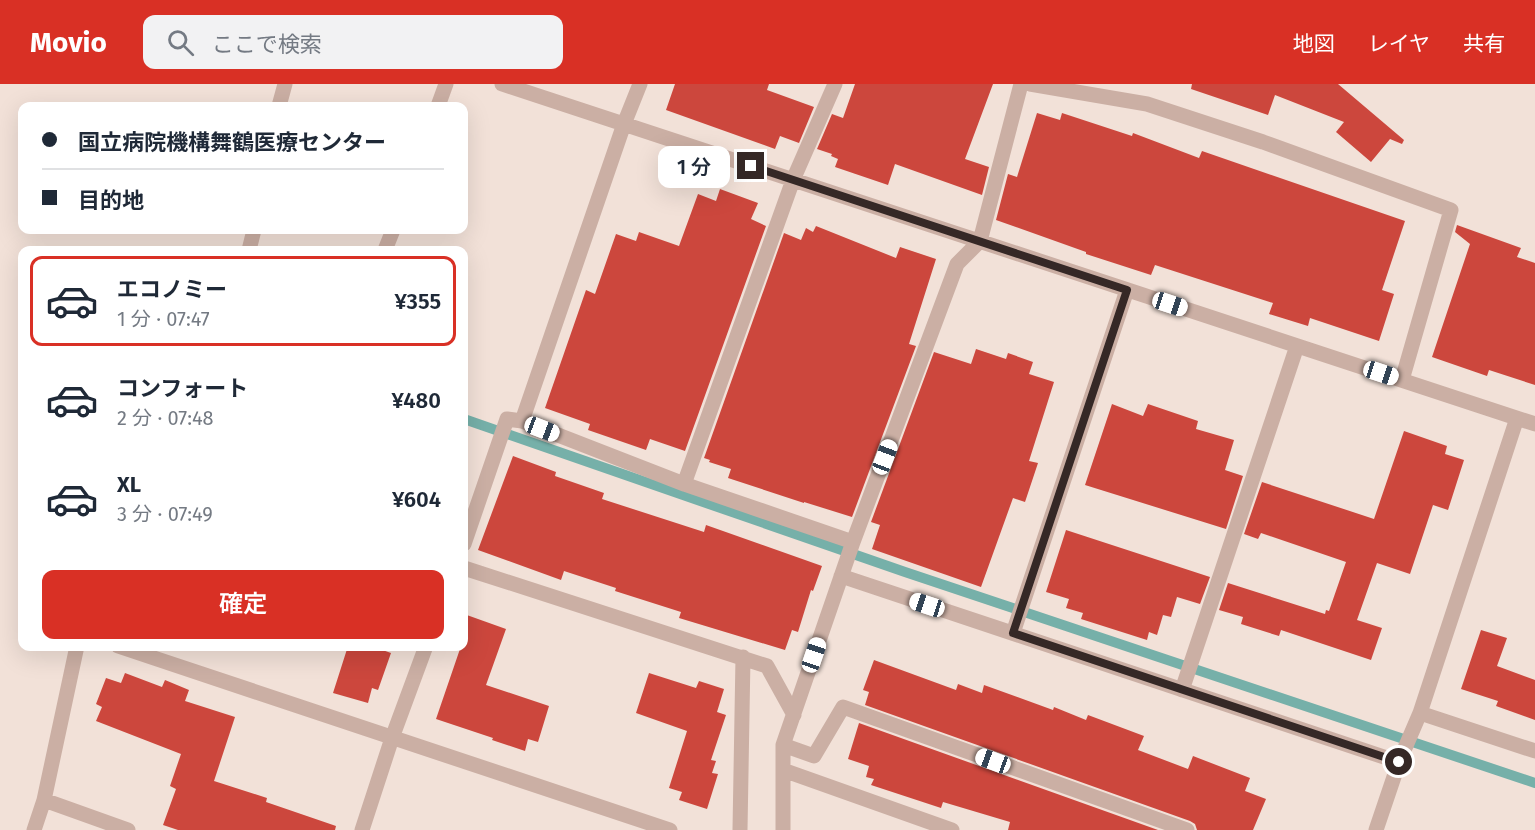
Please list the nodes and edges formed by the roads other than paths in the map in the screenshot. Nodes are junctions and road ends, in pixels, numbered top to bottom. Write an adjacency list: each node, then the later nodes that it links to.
1 (285, 84): 8 (street)
2 (446, 84): 9 (street)
3 (502, 84): 10 (street)
4 (640, 84): 10 (street)
5 (835, 84): 11 (street)
6 (1021, 84): 12 (street)
7 (1030, 84): 15 (street)
8 (280, 102)
9 (439, 102)
10 (624, 124): 11 (street); 17 (street)
11 (793, 180): 12 (street); 19 (street)
12 (980, 241): 13 (street); 21 (street)
13 (1127, 290): 14 (street); 24 (street)
14 (1297, 346): 15 (street); 29 (street)
15 (1402, 380): 16 (street)
16 (1517, 418): 18 (street); 30 (street)
17 (522, 421): 19 (street); 20 (street)
18 (1535, 424)
19 (684, 484): 21 (street)
20 (468, 532)
21 (854, 542): 23 (street)
22 (468, 569): 28 (street)
23 (841, 576): 24 (street); 31 (street)
24 (1013, 633): 29 (street)
25 (76, 651): 37 (street)
26 (133, 651): 32 (street)
27 (424, 651): 32 (street)
28 (743, 657): 31 (street); 42 (street)
29 (1182, 690): 35 (street)
30 (1420, 712): 34 (street); 35 (street)
31 (794, 715): 33 (street)
32 (392, 738): 40 (street); 41 (street)
33 (783, 745): 36 (street); 45 (street)
34 (1535, 751)
35 (1399, 762): 46 (street)
36 (783, 770): 43 (street); 44 (street)
37 (44, 800): 38 (street); 39 (street)
38 (34, 830)
39 (128, 830)
40 (362, 830)
41 (670, 830)
42 (740, 830)
43 (783, 830)
44 (952, 830)
45 (1187, 830)
46 (1376, 830)

